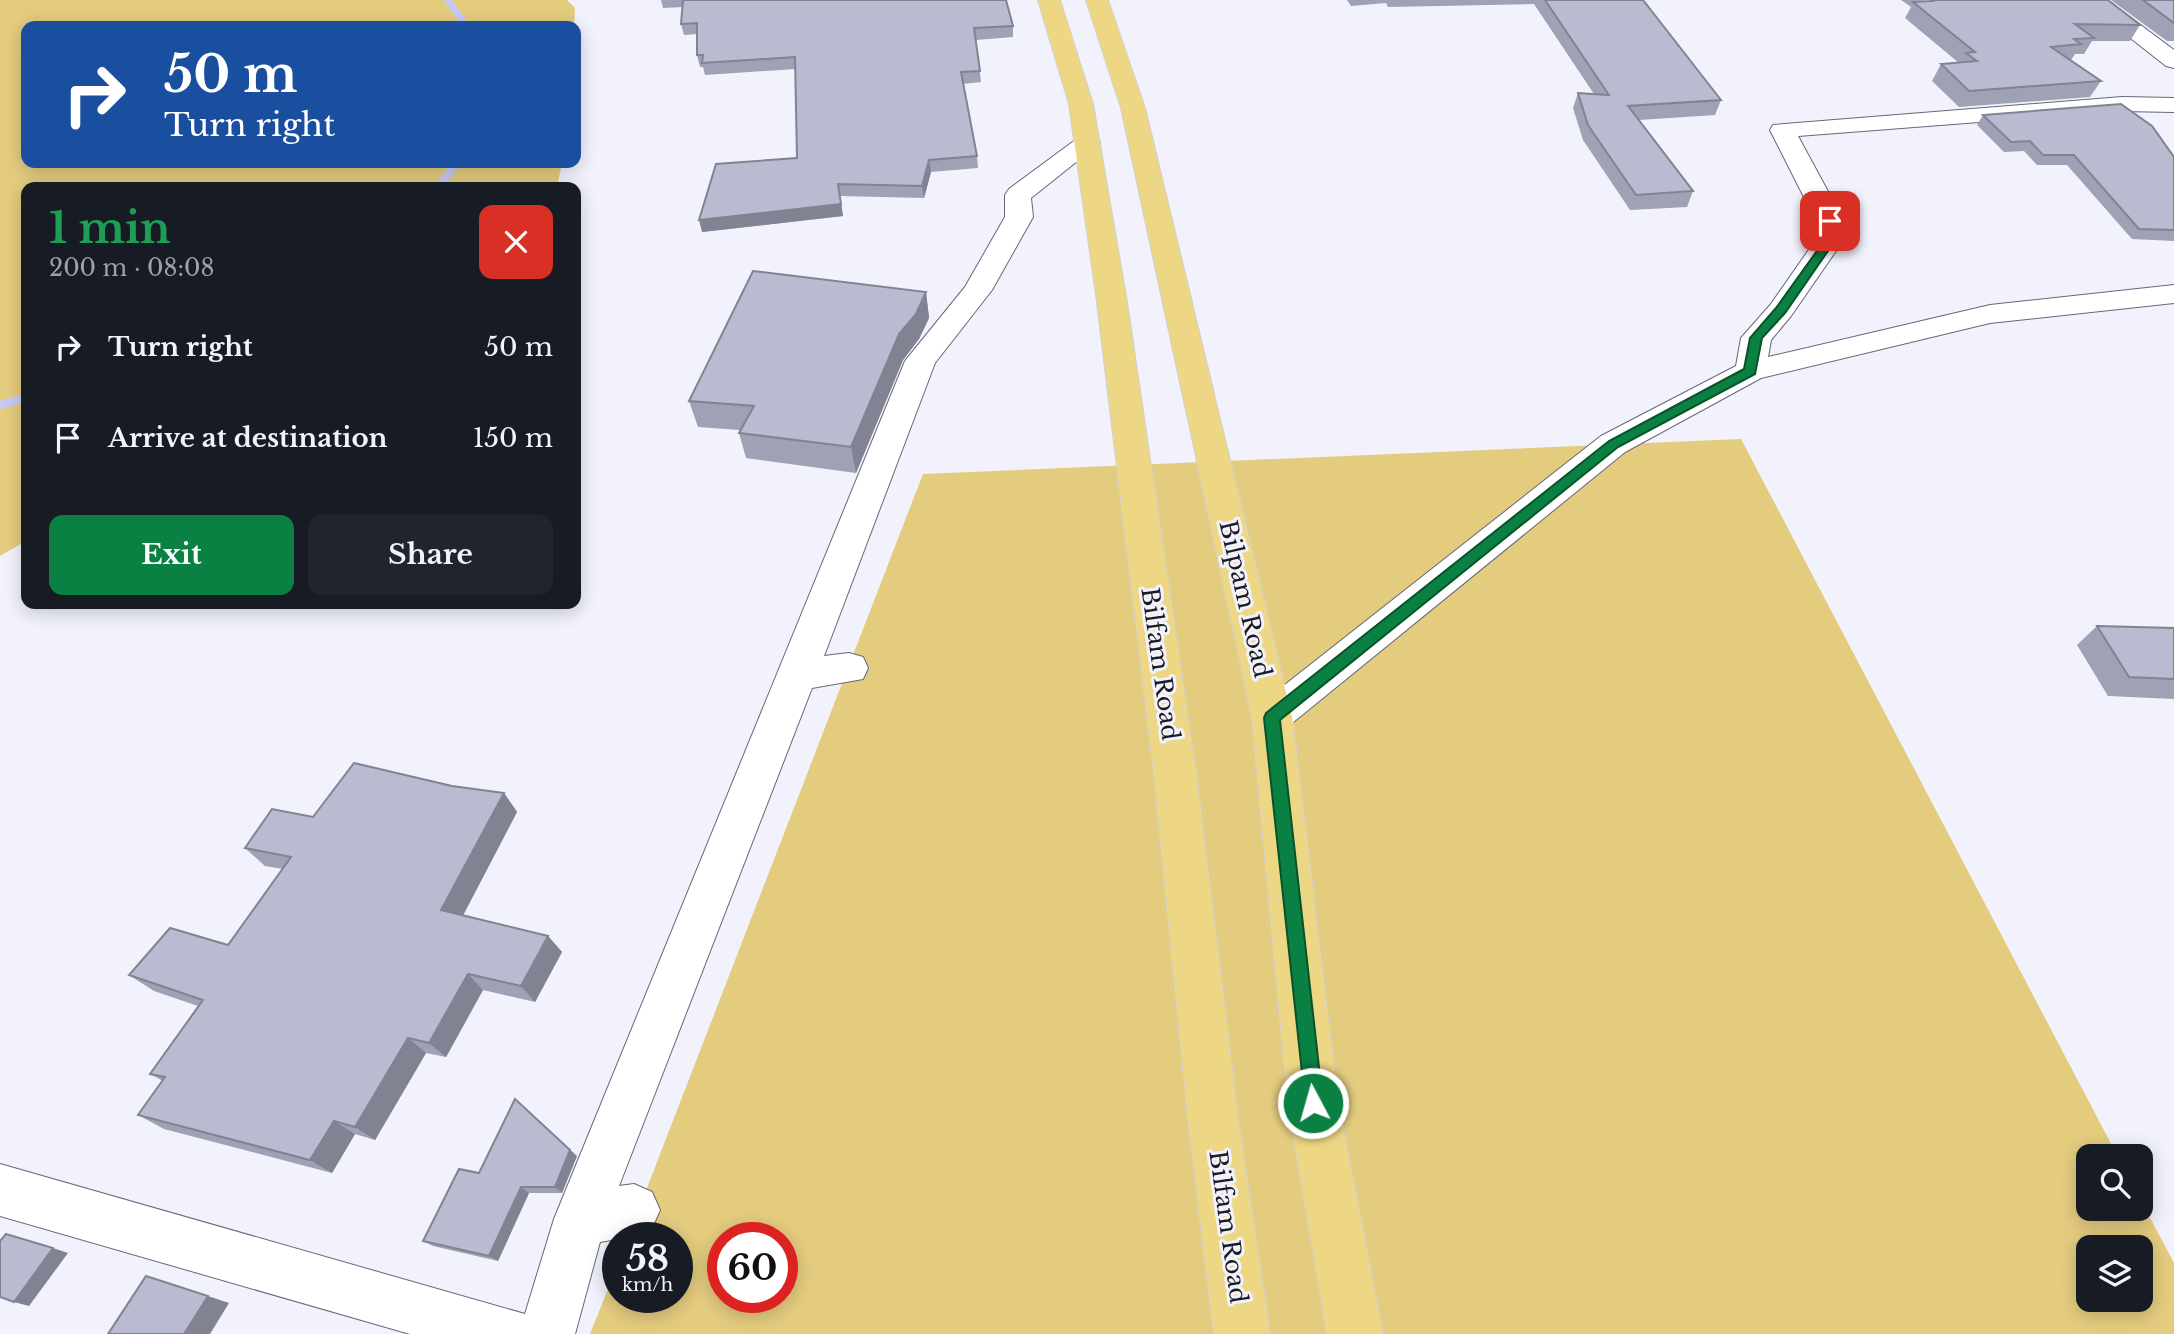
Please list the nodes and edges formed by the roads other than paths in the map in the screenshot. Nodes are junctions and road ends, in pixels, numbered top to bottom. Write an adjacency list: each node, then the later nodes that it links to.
1 (1049, 0): 6 (main road, Bilfam Road)
2 (1097, 0): 11 (main road, Bilpam Road)
3 (2093, 0): 4 (street)
4 (2174, 61)
5 (2174, 105): 8 (street)
6 (1087, 143): 10 (street); 17 (main road, Bilfam Road)
7 (2174, 294): 8 (street)
8 (1751, 371): 11 (street)
9 (849, 668): 10 (street)
10 (798, 675): 14 (street)
11 (1272, 718): 18 (main road, Bilpam Road)
12 (0, 1190): 15 (street)
13 (634, 1210): 14 (street)
14 (579, 1219): 16 (street)
15 (506, 1334)
16 (547, 1334)
17 (1242, 1334)
18 (1355, 1334)

